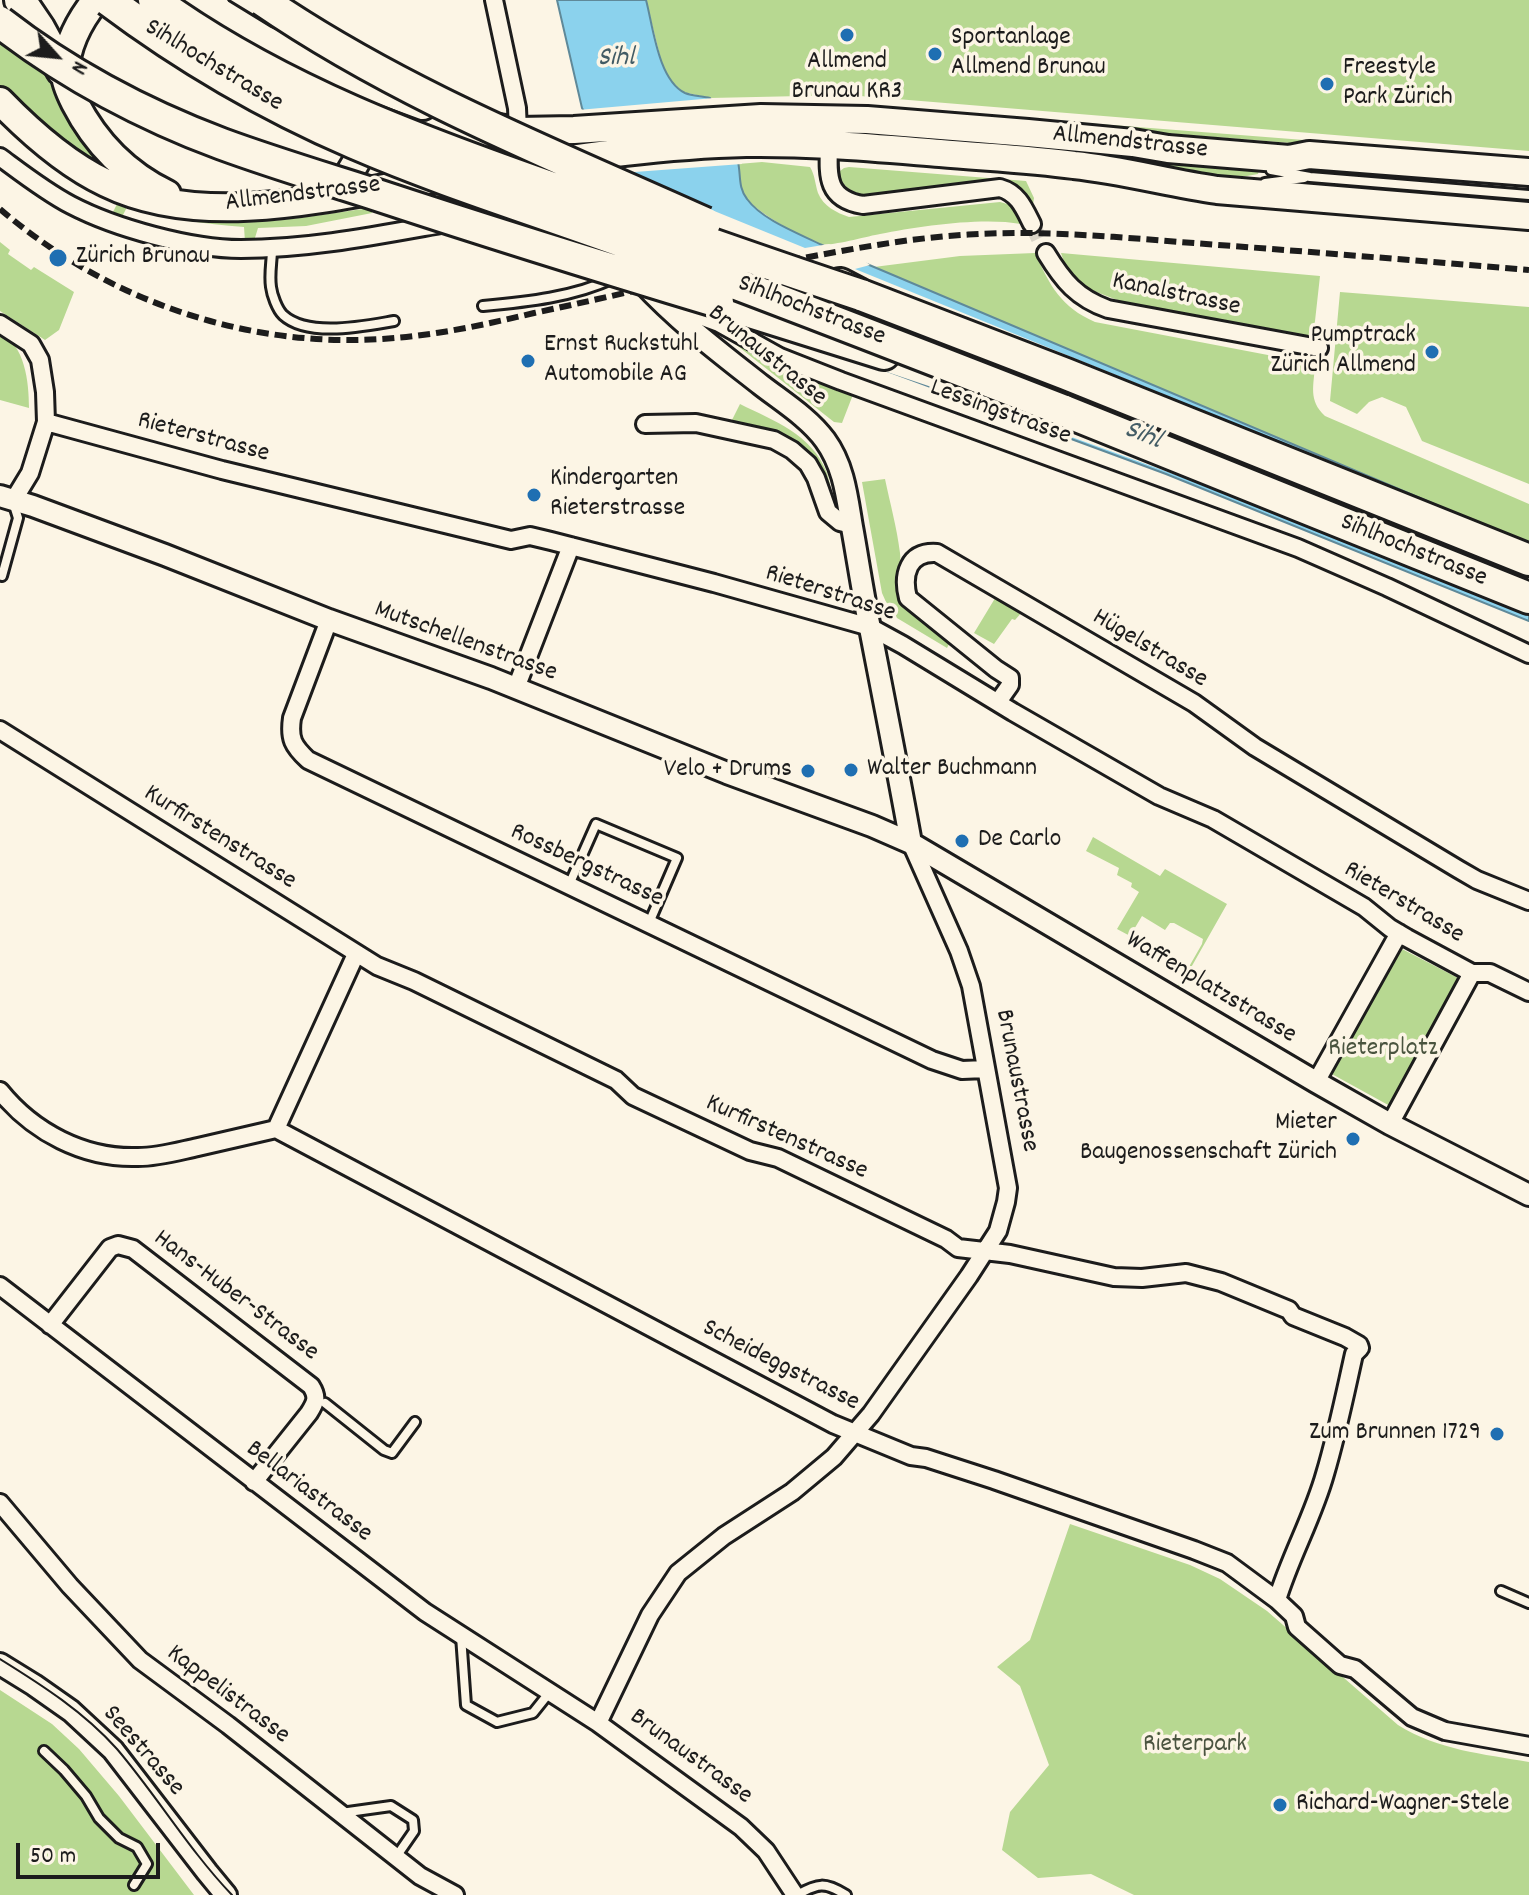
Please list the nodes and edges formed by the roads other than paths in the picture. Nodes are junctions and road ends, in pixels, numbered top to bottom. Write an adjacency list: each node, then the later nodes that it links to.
1 (20, 0): 10 (highway)
2 (96, 0): 10 (main road)
3 (108, 0): 40 (highway, Sihlhochstrasse, bridge)
4 (154, 0): 34 (highway, Sihlhochstrasse, bridge)
5 (262, 0): 34 (highway, bridge)
6 (272, 0): 11 (main road)
7 (494, 0): 13 (street)
8 (205, 3): 11 (main road)
9 (0, 22): 40 (highway, bridge)
10 (65, 76): 26 (main road)
11 (358, 82): 13 (main road); 25 (main road)
12 (0, 101): 26 (main road, Allmendstrasse)
13 (518, 131): 15 (main road, Allmendstrasse)
14 (829, 145): 16 (main road, Allmendstrasse); 23 (main road, Allmendstrasse); 29 (street)
15 (1168, 149): 18 (lane); 20 (main road, Allmendstrasse)
16 (588, 156): 21 (main road, Allmendstrasse); 30 (street, Brunaustrasse)
17 (0, 157): 31 (street, Allmendstrasse)
18 (1254, 166)
19 (1268, 169): 22 (lane)
20 (1529, 172)
21 (454, 175): 25 (main road, Allmendstrasse); 27 (street)
22 (1310, 177): 23 (lane); 24 (lane)
23 (1217, 190): 28 (main road, Allmendstrasse)
24 (1529, 195)
25 (334, 196): 26 (main road, Allmendstrasse)
26 (196, 206)
27 (558, 209): 30 (street); 31 (street, Allmendstrasse)
28 (1529, 216)
29 (1032, 224)
30 (604, 242): 33 (street, Brunaustrasse)
31 (272, 248): 37 (lane)
32 (1046, 253): 39 (street, Kanalstrasse)
33 (633, 272): 35 (lane); 36 (street, Brunaustrasse)
34 (861, 295): 46 (highway, Sihlhochstrasse)
35 (483, 306)
36 (676, 317): 44 (street, Brunaustrasse); 51 (street, Lessingstrasse)
37 (394, 321)
38 (0, 324): 41 (street)
39 (1319, 348)
40 (1062, 410): 48 (highway, Sihlhochstrasse)
41 (46, 422): 43 (street); 45 (street, Rieterstrasse)
42 (645, 424): 44 (street)
43 (6, 499): 47 (lane); 49 (street, Mutschellenstrasse)
44 (852, 525): 50 (street, Brunaustrasse)
45 (571, 546): 50 (street, Rieterstrasse); 52 (street)
46 (1529, 560)
47 (2, 576)
48 (1529, 598)
49 (329, 620): 52 (street, Mutschellenstrasse); 56 (street, Rossbergstrasse)
50 (870, 627): 53 (street, Rieterstrasse); 55 (street, Brunaustrasse)
51 (1529, 654)
52 (516, 688): 55 (street, Mutschellenstrasse)
53 (998, 702): 57 (street, Hügelstrasse); 59 (street, Rieterstrasse)
54 (0, 730): 60 (street, Kurfirstenstrasse)
55 (911, 843): 63 (street, Brunaustrasse); 64 (street, Waffenplatzstrasse)
56 (568, 886): 58 (street, Rossbergstrasse); 58 (lane)
57 (1529, 901)
58 (649, 924): 63 (street, Rossbergstrasse)
59 (1399, 933): 61 (street, Rieterstrasse); 64 (street)
60 (356, 954): 67 (street); 69 (street, Kurfirstenstrasse)
61 (1472, 973): 62 (street, Rieterstrasse); 66 (street)
62 (1529, 992)
63 (986, 1069): 69 (street, Brunaustrasse)
64 (1316, 1082): 66 (street, Waffenplatzstrasse)
65 (0, 1091): 67 (street)
66 (1390, 1124): 68 (street, Waffenplatzstrasse)
67 (276, 1129): 74 (street, Scheideggstrasse)
68 (1529, 1195)
69 (985, 1251): 74 (street, Brunaustrasse); 78 (street, Kurfirstenstrasse)
70 (0, 1286): 71 (street, Bellariastrasse)
71 (50, 1325): 75 (street, Bellariastrasse); 75 (street, Hans-Huber-Strasse)
72 (325, 1403): 73 (lane)
73 (415, 1422)
74 (855, 1433): 78 (street, Scheideggstrasse); 83 (street, Brunaustrasse)
75 (254, 1482): 80 (street, Bellariastrasse)
76 (0, 1503): 86 (street, Kappelistrasse)
77 (1501, 1591): 79 (lane)
78 (1277, 1600): 84 (street, Scheideggstrasse)
79 (1529, 1603)
80 (461, 1636): 82 (street, Bellariastrasse); 82 (lane)
81 (0, 1664): 89 (street, Seestrasse)
82 (549, 1693): 83 (street, Bellariastrasse)
83 (598, 1723): 91 (street, Brunaustrasse)
84 (1529, 1746)
85 (44, 1751): 88 (lane)
86 (341, 1813): 87 (street, Kappelistrasse); 87 (lane)
87 (396, 1858): 90 (street, Kappelistrasse)
88 (134, 1885)
89 (226, 1895)
90 (455, 1895)
91 (796, 1895): 92 (lane)
92 (846, 1895)

